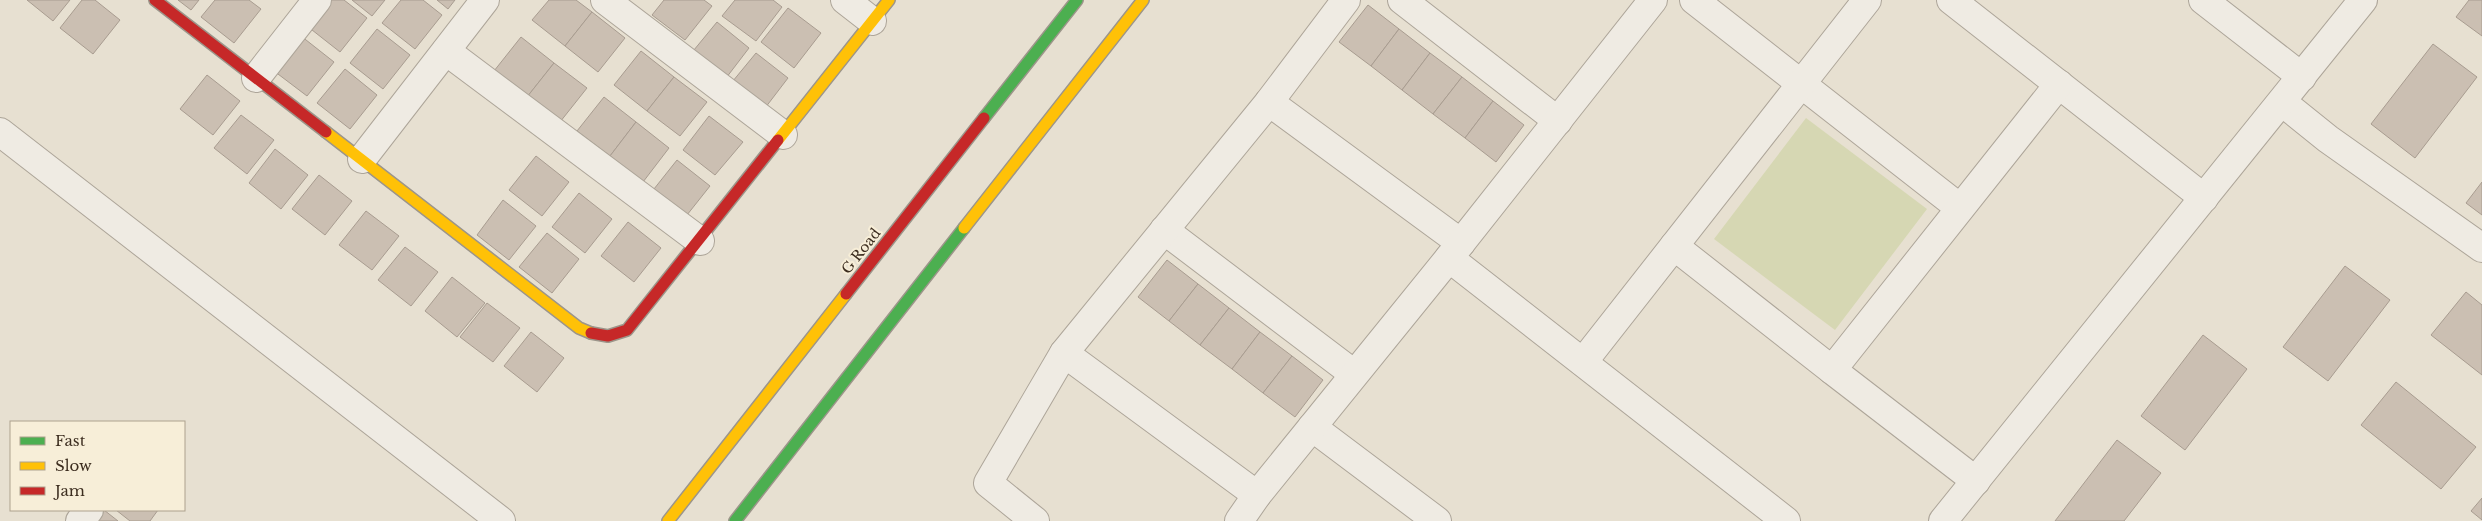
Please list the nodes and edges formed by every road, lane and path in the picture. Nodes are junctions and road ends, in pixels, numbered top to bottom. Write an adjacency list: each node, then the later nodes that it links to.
1 (155, 0): 19 (street)
2 (317, 0): 19 (street)
3 (485, 0): 17 (street)
4 (605, 0): 26 (street)
5 (845, 0): 16 (street)
6 (1077, 0): 46 (street, G Road)
7 (1143, 0): 43 (street)
8 (1346, 0): 22 (street)
9 (1402, 0): 24 (street)
10 (1653, 0): 24 (street)
11 (1694, 0): 21 (street)
12 (1867, 0): 21 (street)
13 (1952, 0): 20 (street)
14 (2203, 0): 18 (street)
15 (2363, 0): 18 (street)
16 (880, 10): 26 (street)
17 (446, 51): 27 (street); 31 (street)
18 (2302, 77): 23 (street)
19 (256, 78): 27 (street)
20 (2059, 84): 28 (street); 29 (street)
21 (1802, 85): 29 (street); 32 (street)
22 (1269, 102): 30 (street); 34 (street)
23 (2282, 102): 28 (street); 33 (street)
24 (1558, 121): 34 (street)
25 (0, 132): 45 (street)
26 (783, 135): 31 (street)
27 (362, 159): 31 (street)
28 (2204, 198): 40 (street)
29 (1960, 208): 37 (street)
30 (1164, 230): 35 (street); 38 (street)
31 (700, 241)
32 (1674, 246): 36 (street); 37 (street)
33 (2482, 248)
34 (1455, 251): 36 (street); 38 (street)
35 (1064, 353): 41 (street); 47 (street)
36 (1583, 362): 50 (street)
37 (1832, 370): 40 (street)
38 (1354, 374): 39 (street)
39 (1312, 427): 41 (street); 49 (street)
40 (1976, 481): 51 (street)
41 (1257, 496): 48 (street)
42 (88, 511): 44 (street)
43 (743, 518)
44 (80, 521)
45 (500, 521)
46 (668, 521)
47 (1035, 521)
48 (1240, 521)
49 (1437, 521)
50 (1786, 521)
51 (1943, 521)

